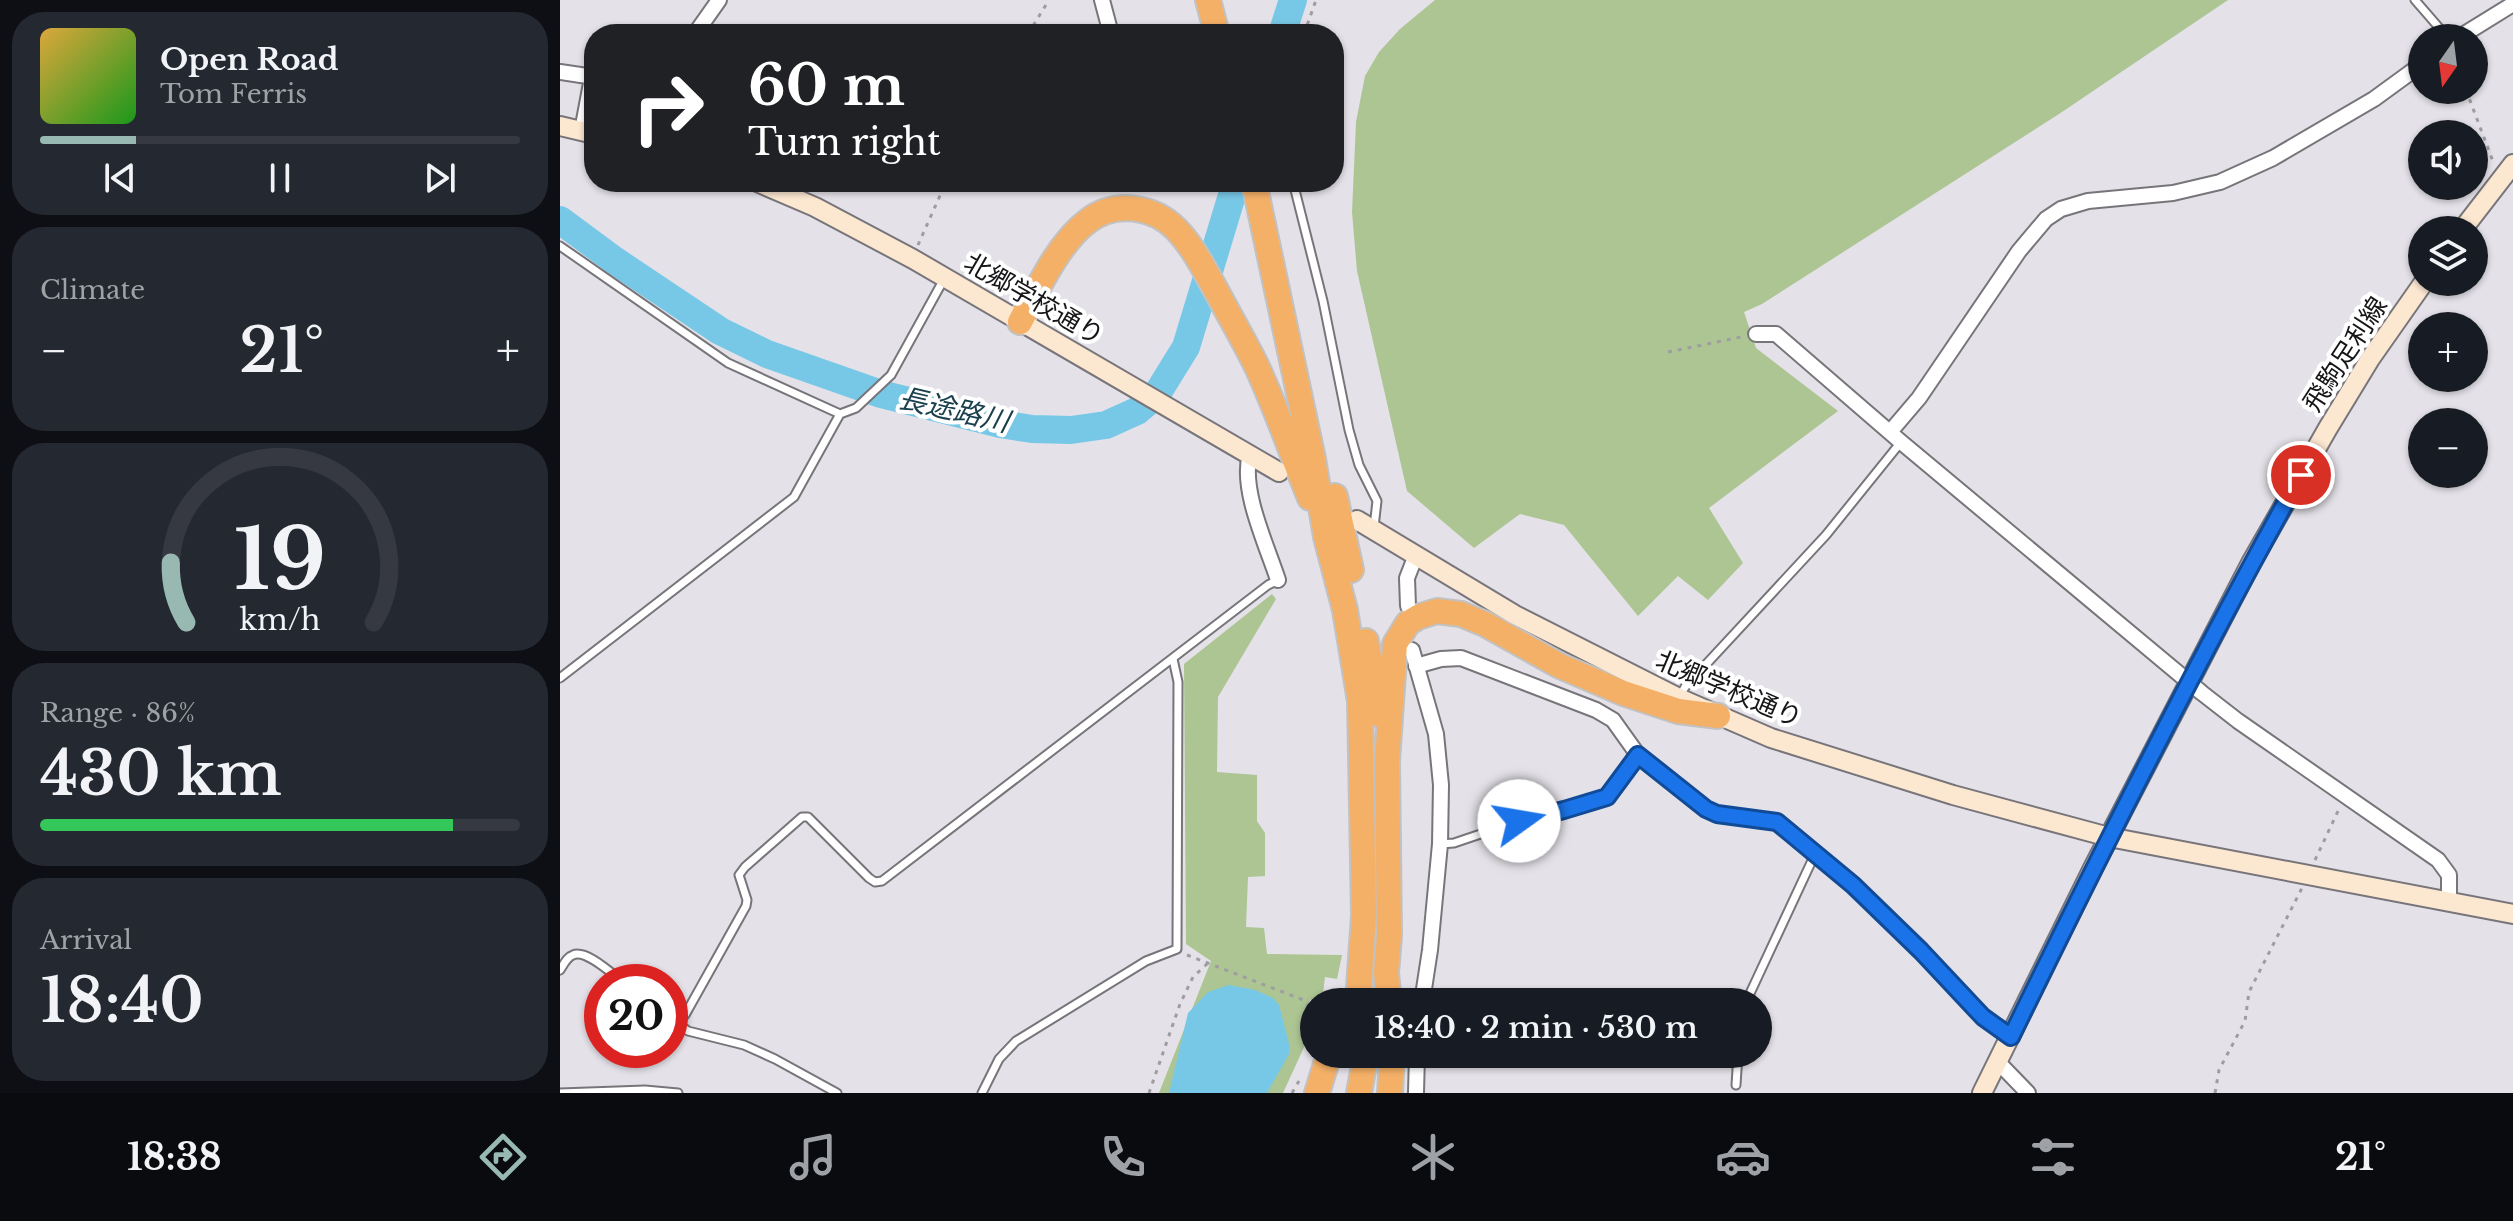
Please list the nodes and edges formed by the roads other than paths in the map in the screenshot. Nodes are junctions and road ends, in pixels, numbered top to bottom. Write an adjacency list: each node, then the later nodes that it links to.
1 (719, 0): 7 (street)
2 (1102, 0): 8 (street)
3 (1208, 0): 9 (highway)
4 (1225, 0): 10 (highway)
5 (2415, 0): 11 (lane)
6 (2513, 4): 12 (street)
7 (702, 24)
8 (1108, 24)
9 (1214, 24)
10 (1231, 24)
11 (2436, 24)
12 (2481, 24)
13 (560, 72): 15 (street)
14 (2408, 74): 30 (street)
15 (584, 76)
16 (560, 126): 17 (street)
17 (584, 132)
18 (2508, 170): 23 (street)
19 (780, 192): 25 (street, 北郷学校通り)
20 (1264, 192): 35 (highway)
21 (1264, 192): 47 (highway)
22 (1296, 192): 34 (lane)
23 (2473, 216)
24 (560, 246): 29 (lane)
25 (945, 277): 27 (street, 北郷学校通り); 29 (lane)
26 (2414, 296): 43 (street, 飛駒足利線)
27 (1020, 322): 31 (street, 北郷学校通り); 35 (highway)
28 (1756, 334): 30 (street)
29 (840, 414): 42 (lane)
30 (1895, 437): 43 (street); 44 (lane)
31 (1250, 455): 32 (street, 北郷学校通り); 37 (street)
32 (1279, 472)
33 (1357, 520): 34 (street, 北郷学校通り)
34 (1374, 529): 36 (street, 北郷学校通り)
35 (1326, 537): 53 (highway)
36 (1416, 555): 38 (street); 44 (street, 北郷学校通り)
37 (1278, 580): 40 (lane)
38 (1408, 606)
39 (1412, 650): 41 (street)
40 (1173, 659): 63 (lane); 76 (lane)
41 (1416, 666): 46 (street); 49 (street)
42 (560, 678)
43 (2189, 683): 48 (street, 飛駒足利線); 51 (street)
44 (1679, 698): 45 (street, 北郷学校通り)
45 (1718, 716): 47 (highway); 48 (street, 北郷学校通り)
46 (1638, 755): 49 (lane); 50 (lane)
47 (1387, 761): 56 (highway)
48 (2109, 837): 51 (street); 65 (street, 飛駒足利線)
49 (1440, 844): 61 (street)
50 (1815, 854): 62 (lane); 65 (lane)
51 (2449, 902): 52 (street)
52 (2513, 914)
53 (1362, 948): 57 (highway); 58 (highway)
54 (599, 964): 55 (lane)
55 (560, 970)
56 (1386, 973): 59 (highway); 60 (highway)
57 (1349, 988)
58 (1359, 988)
59 (1382, 988)
60 (1388, 988)
61 (1424, 988)
62 (1753, 988)
63 (688, 1010)
64 (688, 1031): 75 (lane)
65 (2011, 1037): 66 (street, 飛駒足利線)
66 (1998, 1062): 81 (street, 飛駒足利線); 82 (street)
67 (1348, 1068): 77 (highway)
68 (1363, 1068): 78 (highway)
69 (1391, 1068): 79 (highway)
70 (1417, 1068): 80 (street)
71 (1737, 1068): 72 (lane)
72 (1736, 1085)
73 (560, 1093): 74 (lane)
74 (678, 1093)
75 (837, 1093)
76 (982, 1093)
77 (1344, 1093)
78 (1359, 1093)
79 (1390, 1093)
80 (1416, 1093)
81 (1982, 1093)
82 (2028, 1093)

